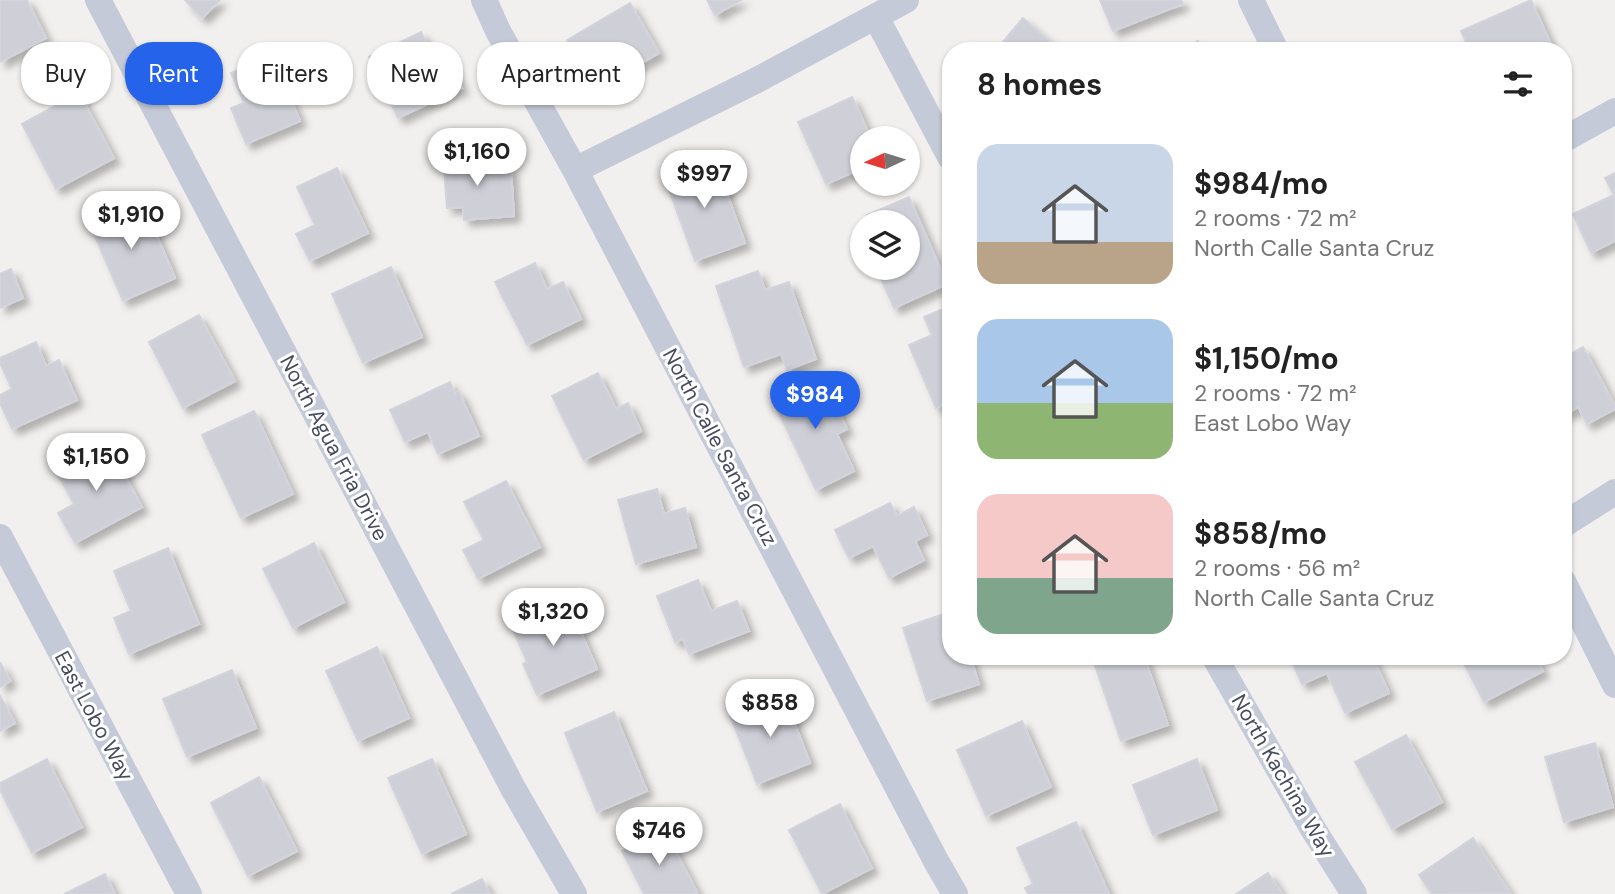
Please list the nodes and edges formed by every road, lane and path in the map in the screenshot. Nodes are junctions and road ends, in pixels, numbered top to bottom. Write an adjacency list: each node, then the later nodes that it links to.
1 (98, 0): 18 (street, North Agua Fria Drive)
2 (484, 0): 10 (street, North Calle Santa Cruz)
3 (906, 0): 5 (street)
4 (1251, 0): 6 (street)
5 (876, 17): 9 (street); 10 (street)
6 (1272, 42)
7 (1615, 111): 8 (street)
8 (1572, 135)
9 (942, 142)
10 (575, 170): 19 (street, North Calle Santa Cruz)
11 (1615, 492): 12 (street)
12 (1572, 519)
13 (0, 537): 17 (street, East Lobo Way)
14 (1572, 599): 16 (street)
15 (1219, 665): 20 (street, North Kachina Way)
16 (1615, 685)
17 (189, 894)
18 (575, 894)
19 (955, 894)
20 (1354, 894)

